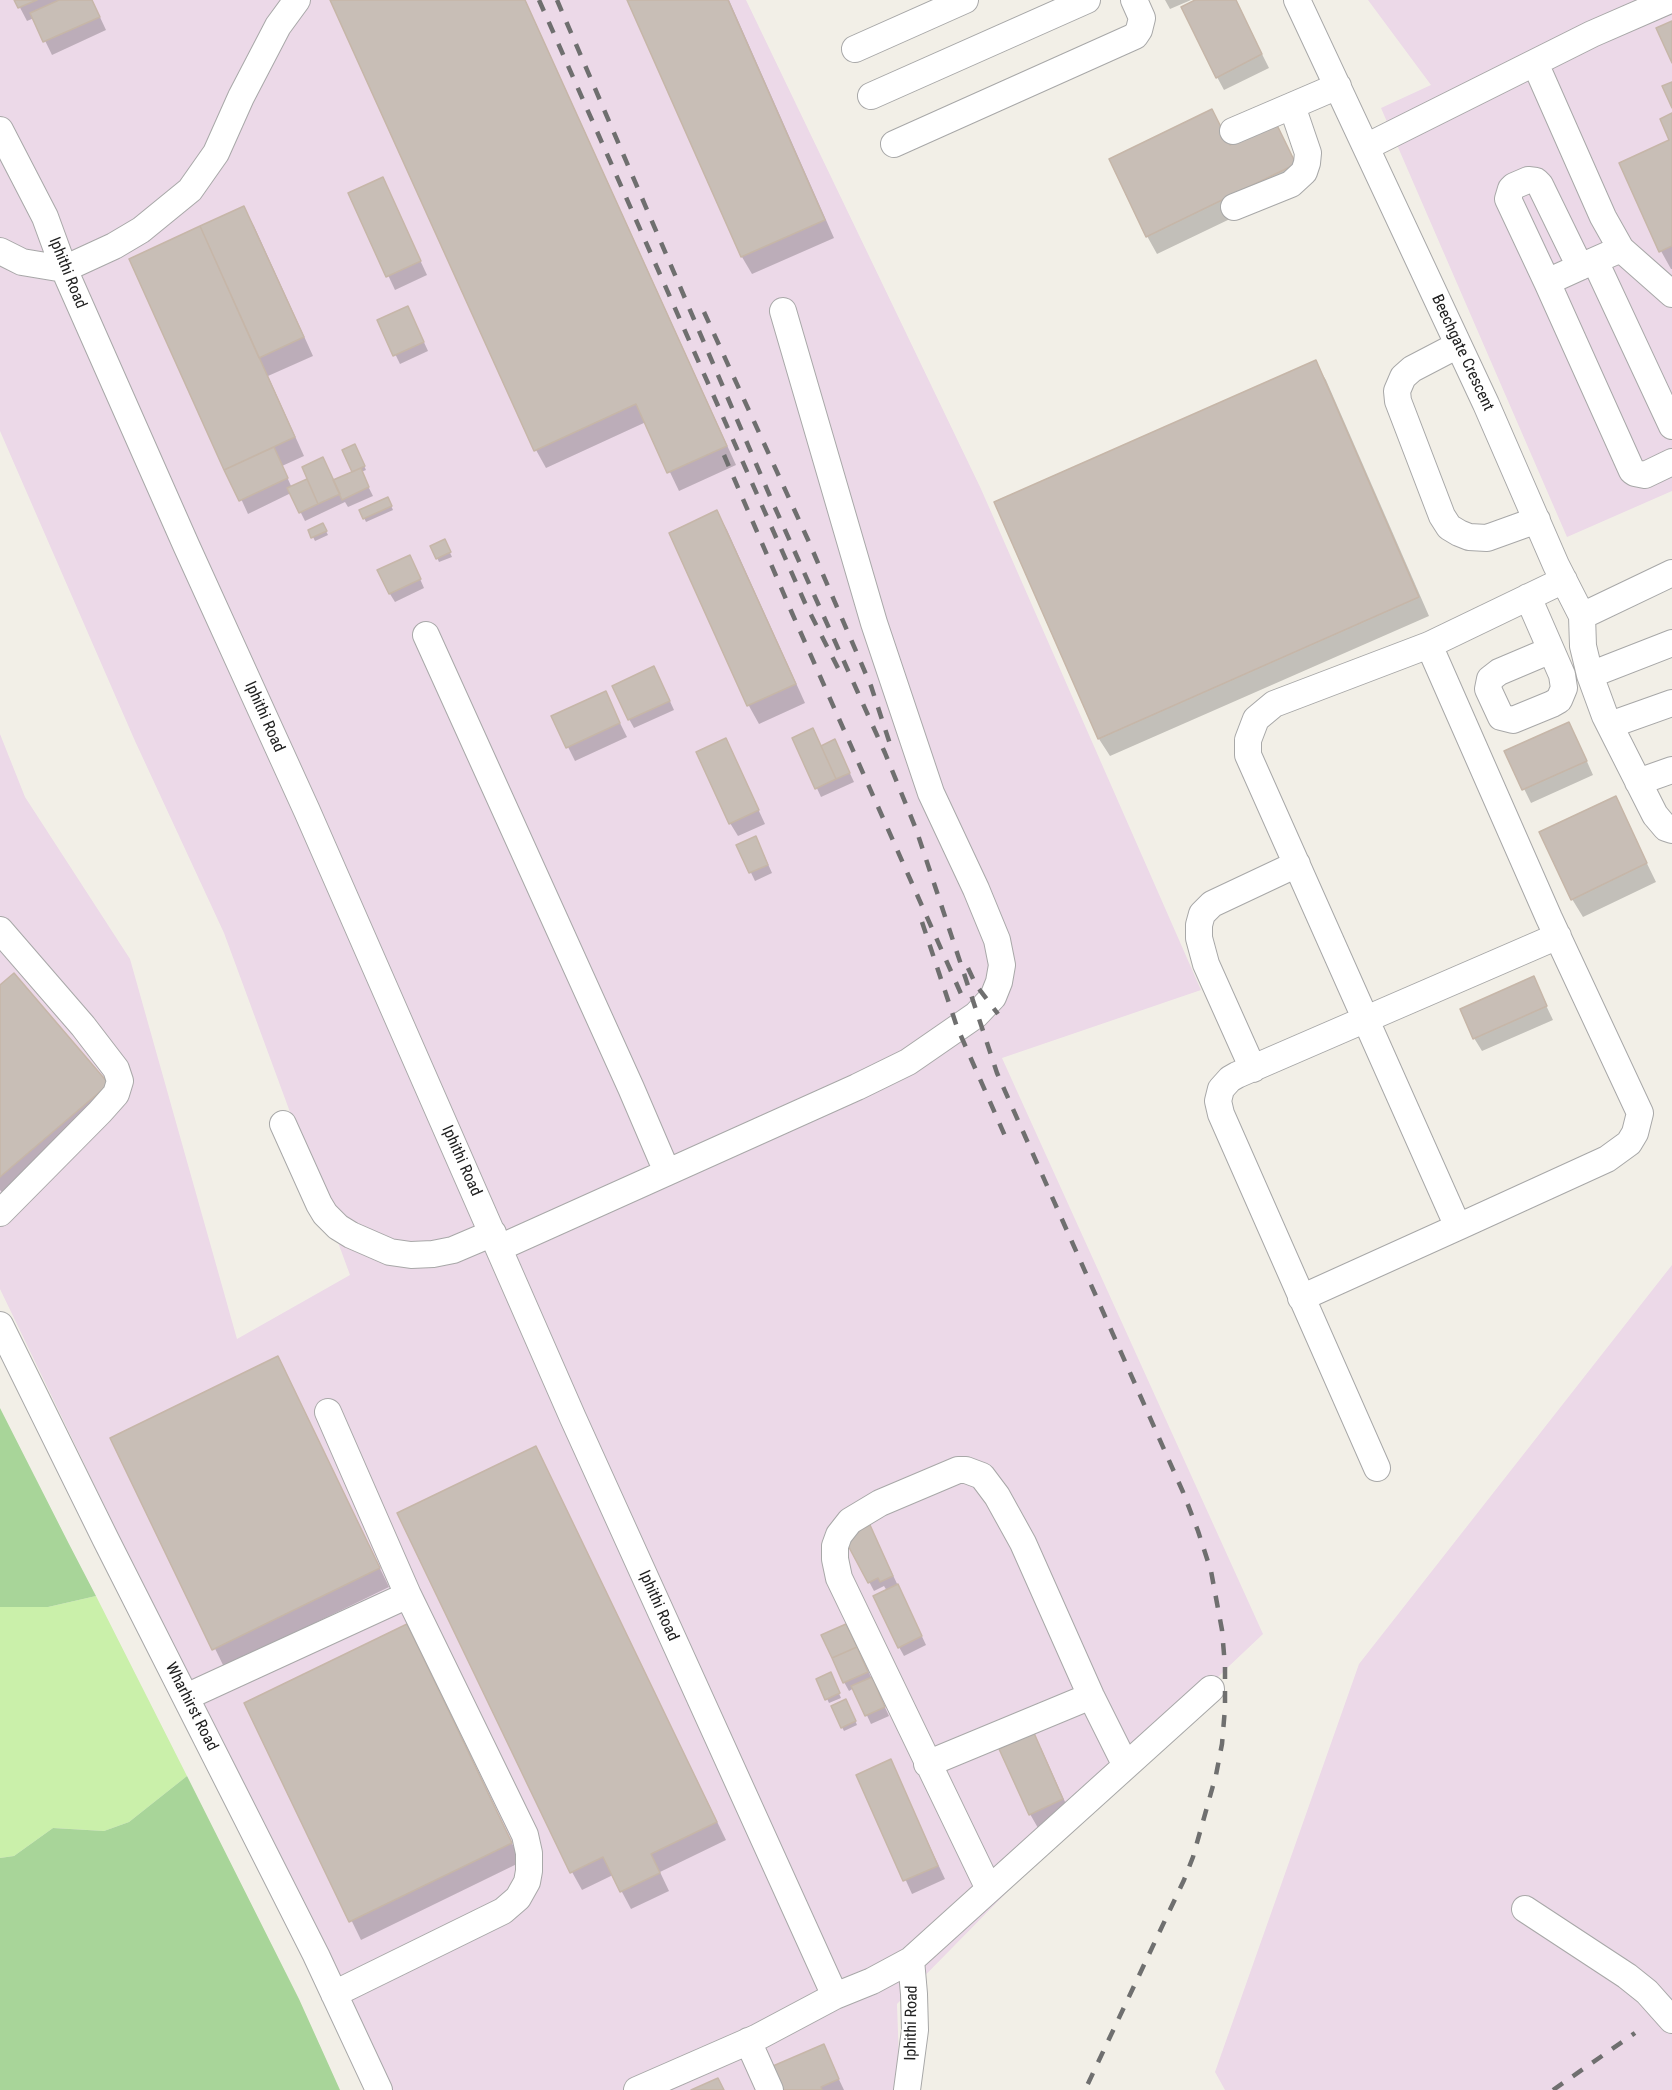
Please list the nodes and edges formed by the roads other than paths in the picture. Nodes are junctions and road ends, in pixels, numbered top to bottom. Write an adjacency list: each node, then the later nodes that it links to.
1 (297, 0): 20 (lane)
2 (965, 0): 7 (lane)
3 (1087, 0): 10 (lane)
4 (1134, 0): 14 (lane)
5 (1297, 0): 9 (lane, Beechgate Crescent)
6 (1670, 0): 8 (lane)
7 (855, 49)
8 (1535, 63): 15 (lane); 17 (lane)
9 (1338, 86): 11 (lane); 15 (lane, Beechgate Crescent)
10 (871, 96)
11 (1292, 106): 13 (lane); 16 (lane)
12 (0, 130): 20 (lane, Iphithi Road)
13 (1233, 131)
14 (894, 144)
15 (1366, 147): 24 (lane, Beechgate Crescent)
16 (1234, 207)
17 (1621, 249): 19 (lane); 22 (lane)
18 (0, 251): 20 (lane)
19 (1587, 264): 21 (lane); 21 (lane); 25 (lane)
20 (64, 269): 51 (lane, Iphithi Road)
21 (1547, 282): 26 (lane)
22 (1672, 294)
23 (783, 311): 48 (lane)
24 (1458, 345): 27 (lane, Beechgate Crescent); 27 (lane)
25 (1672, 426)
26 (1672, 462)
27 (1537, 520): 29 (lane, Beechgate Crescent)
28 (1672, 573): 31 (lane)
29 (1564, 580): 30 (lane); 31 (lane, Beechgate Crescent)
30 (1528, 597): 34 (lane); 35 (lane)
31 (1582, 616): 36 (lane)
32 (426, 635): 48 (lane)
33 (1672, 643): 36 (lane)
34 (1429, 645): 42 (lane); 44 (lane)
35 (1551, 650)
36 (1590, 675): 38 (lane)
37 (1672, 703): 38 (lane)
38 (1610, 725): 40 (lane)
39 (1672, 770): 40 (lane)
40 (1638, 782): 41 (lane)
41 (1672, 831)
42 (1297, 864): 45 (lane); 46 (lane)
43 (0, 930): 49 (lane)
44 (1558, 936): 45 (lane); 50 (lane)
45 (1366, 1020): 46 (lane); 50 (lane)
46 (1253, 1069): 52 (lane)
47 (283, 1124): 51 (lane)
48 (667, 1172): 51 (lane)
49 (0, 1213)
50 (1458, 1227): 52 (lane)
51 (496, 1240): 66 (lane, Iphithi Road)
52 (1301, 1298): 55 (lane)
53 (0, 1324): 59 (lane, Wharhirst Road)
54 (328, 1412): 56 (lane)
55 (1377, 1468)
56 (408, 1595): 59 (lane); 65 (lane)
57 (1211, 1689): 61 (lane)
58 (1091, 1696): 60 (lane); 60 (lane); 61 (lane)
59 (186, 1697): 65 (lane, Wharhirst Road)
60 (927, 1764): 62 (lane)
61 (1126, 1766): 62 (lane)
62 (989, 1889): 64 (lane)
63 (1525, 1909): 67 (lane)
64 (911, 1960): 66 (lane, Iphithi Road); 72 (lane, Iphithi Road)
65 (334, 1994): 69 (lane, Wharhirst Road)
66 (834, 1996): 68 (lane)
67 (1672, 2020)
68 (748, 2041): 70 (lane); 71 (lane)
69 (379, 2090)
70 (637, 2090)
71 (770, 2090)
72 (907, 2090)

